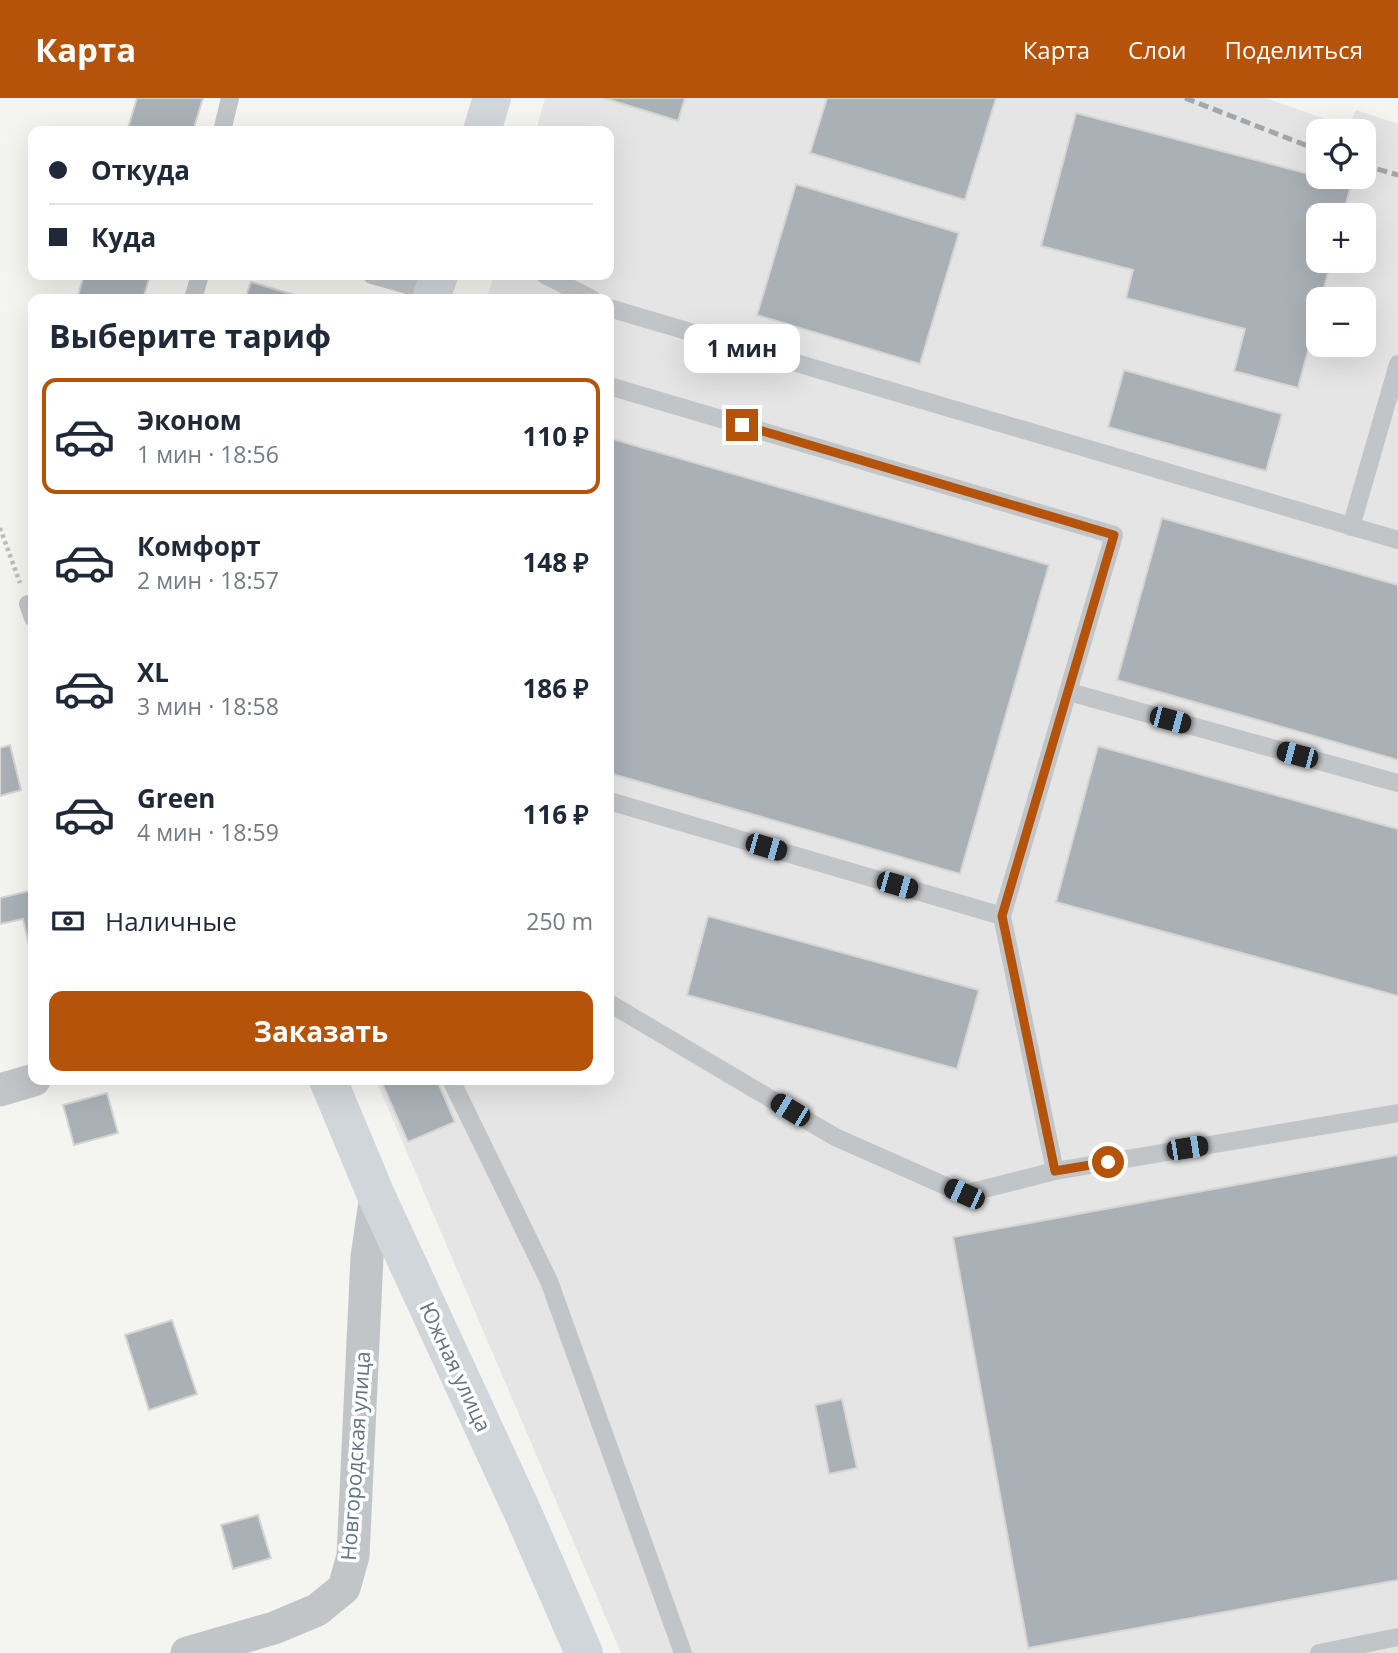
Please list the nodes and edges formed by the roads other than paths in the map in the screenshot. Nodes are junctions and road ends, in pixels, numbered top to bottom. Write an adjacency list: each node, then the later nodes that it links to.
1 (230, 98): 3 (lane)
2 (492, 98): 4 (street)
3 (223, 126)
4 (484, 126)
5 (394, 280): 7 (lane)
6 (555, 280): 8 (lane)
7 (435, 289)
8 (582, 294)
9 (614, 309): 12 (lane)
10 (1398, 364): 12 (lane)
11 (614, 387): 14 (lane)
12 (1351, 527): 13 (lane)
13 (1398, 540)
14 (1069, 692): 15 (lane); 17 (lane)
15 (1398, 783)
16 (614, 802): 17 (lane)
17 (1002, 916): 24 (lane)
18 (614, 1006): 24 (lane)
19 (28, 1082): 22 (street)
20 (330, 1085): 25 (street, Южная улица)
21 (453, 1085): 30 (lane)
22 (0, 1090)
23 (1398, 1113): 24 (lane)
24 (1055, 1171)
25 (376, 1195): 27 (street, Новгородская улица); 29 (street, Южная улица)
26 (1398, 1637): 31 (lane)
27 (279, 1640): 28 (street, Новгородская улица)
28 (187, 1653)
29 (584, 1653)
30 (683, 1653)
31 (1319, 1653)

